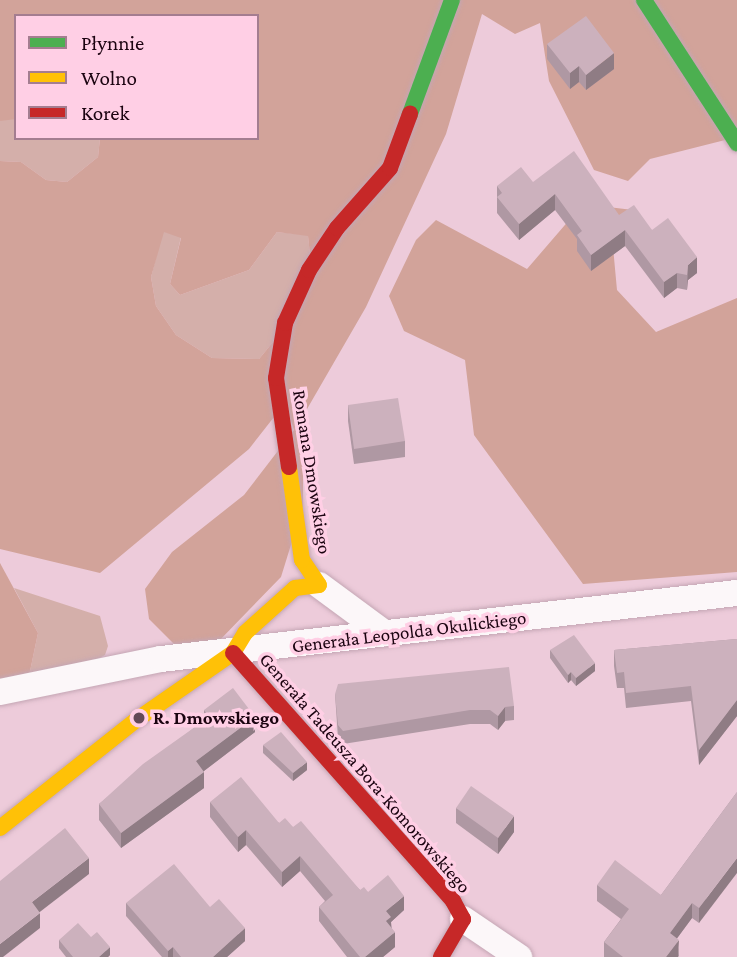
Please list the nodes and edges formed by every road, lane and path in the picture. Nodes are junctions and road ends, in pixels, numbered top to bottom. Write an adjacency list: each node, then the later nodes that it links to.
1 (452, 0): 4 (street, Romana Dmowskiego)
2 (644, 0): 3 (street)
3 (737, 143)
4 (319, 585): 6 (street); 7 (street)
5 (737, 593): 6 (street, Generała Leopolda Okulickiego)
6 (384, 633): 7 (street, Generała Leopolda Okulickiego)
7 (233, 653): 8 (street, Generała Leopolda Okulickiego); 9 (street); 10 (street, Generała Tadeusza Bora-Komorowskiego)
8 (0, 692)
9 (0, 828)
10 (463, 919): 11 (street, Generała Tadeusza Bora-Komorowskiego); 12 (street)
11 (441, 957)
12 (519, 957)

